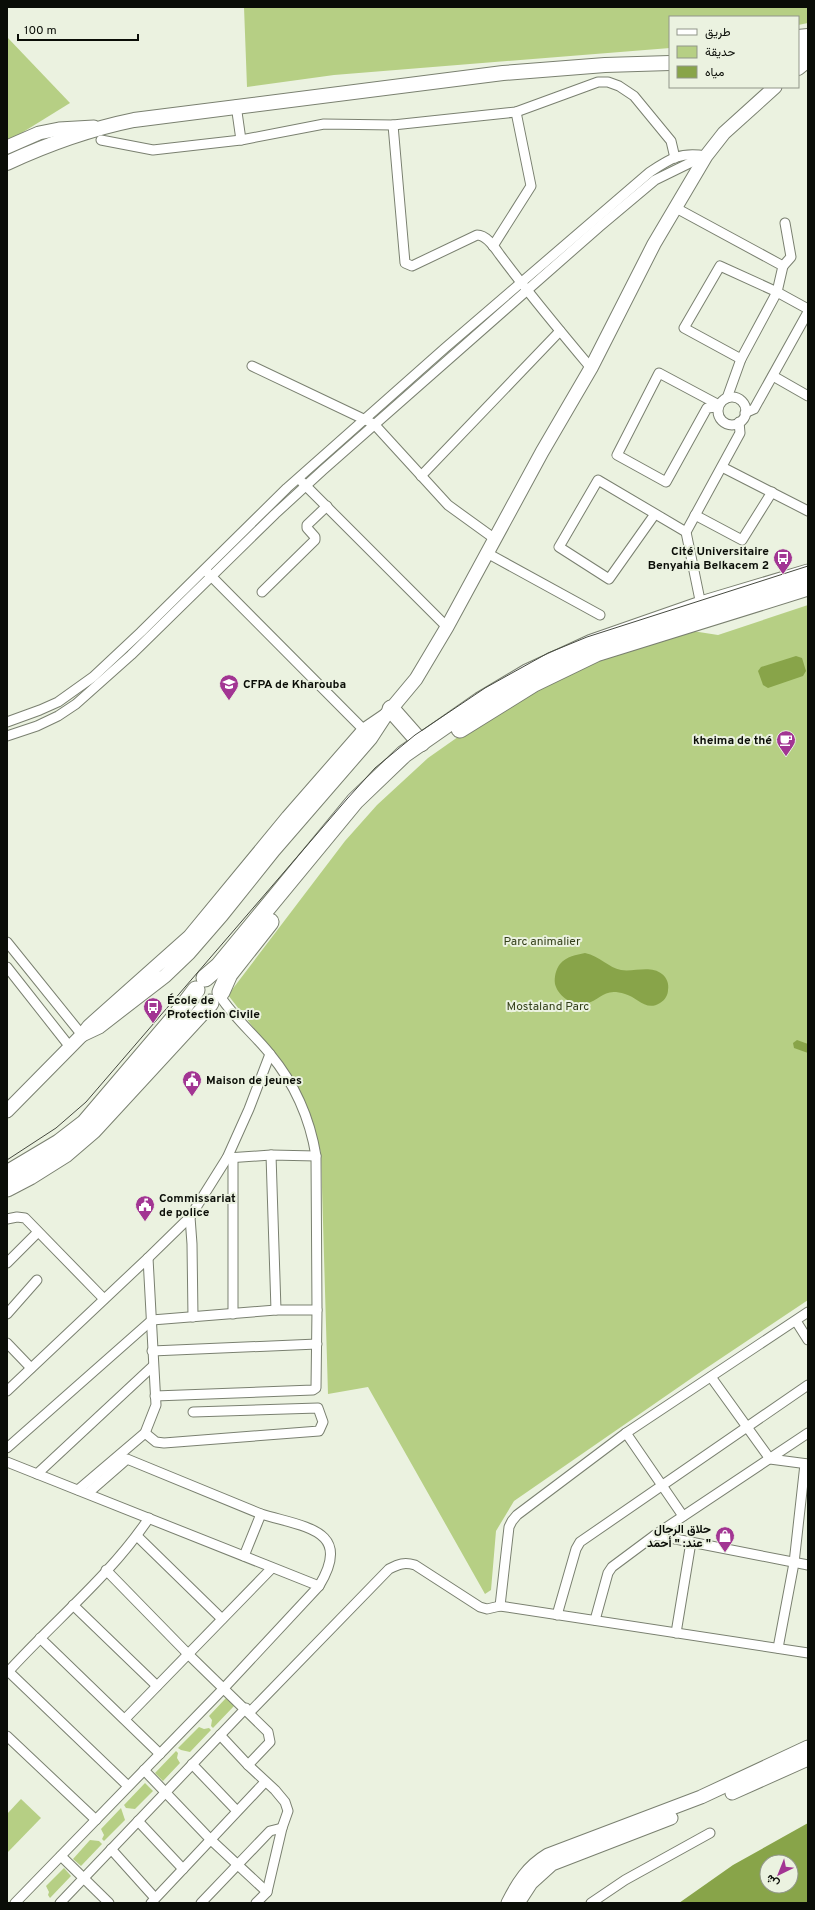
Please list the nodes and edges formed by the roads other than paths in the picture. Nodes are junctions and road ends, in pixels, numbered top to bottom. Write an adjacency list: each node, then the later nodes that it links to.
1 (802, 40): 3 (street)
2 (669, 58): 6 (main road)
3 (799, 60)
4 (808, 60): 7 (main road)
5 (669, 63): 6 (main road)
6 (651, 64): 9 (main road)
7 (799, 67)
8 (775, 88): 15 (street)
9 (236, 105): 12 (main road); 13 (street)
10 (516, 112): 11 (street); 16 (street); 20 (street)
11 (393, 125): 13 (street); 20 (street)
12 (102, 133): 13 (street); 14 (street); 17 (main road)
13 (241, 140)
14 (7, 147)
15 (706, 156): 16 (street); 18 (street); 23 (street)
16 (675, 158): 22 (street)
17 (7, 163)
18 (676, 208): 21 (street); 29 (street)
19 (785, 223): 21 (street)
20 (493, 246): 22 (street)
21 (783, 266): 24 (street)
22 (521, 283): 23 (street); 35 (street)
23 (527, 291): 26 (street); 37 (street)
24 (777, 292): 25 (street); 27 (street); 27 (street)
25 (808, 310): 30 (street)
26 (560, 331): 29 (street); 39 (street)
27 (741, 359): 32 (street)
28 (252, 366): 35 (street)
29 (591, 368): 48 (street)
30 (773, 376): 31 (street); 34 (street)
31 (808, 396)
32 (727, 398): 33 (street); 34 (street)
33 (719, 406): 33 (street); 36 (street)
34 (745, 413): 36 (street)
35 (364, 420): 37 (street); 40 (street)
36 (739, 422): 38 (street)
37 (374, 424): 39 (street); 41 (street)
38 (722, 467): 42 (street); 46 (street)
39 (421, 476): 48 (street)
40 (298, 478): 41 (street); 50 (street)
41 (306, 485): 43 (street); 50 (street)
42 (772, 492): 44 (street); 46 (street)
43 (327, 506): 53 (street); 56 (street)
44 (808, 511)
45 (655, 514): 45 (street); 47 (street)
46 (695, 515): 47 (street)
47 (686, 532): 54 (street)
48 (495, 539): 49 (street)
49 (487, 553): 55 (street); 56 (street)
50 (208, 573): 58 (street); 59 (street); 60 (street)
51 (808, 573): 54 (highway)
52 (808, 587): 65 (highway)
53 (262, 592)
54 (701, 605): 61 (highway)
55 (600, 615)
56 (446, 627): 57 (street)
57 (388, 712): 59 (street); 61 (highway); 66 (street)
58 (7, 722)
59 (364, 730): 66 (street)
60 (7, 736)
61 (421, 743): 64 (highway)
62 (7, 942): 66 (street)
63 (7, 967): 67 (street)
64 (201, 984): 65 (highway); 65 (highway); 73 (highway)
65 (217, 998): 68 (street); 74 (highway)
66 (82, 1035): 67 (street)
67 (70, 1047): 69 (street)
68 (270, 1054): 71 (street); 72 (street)
69 (7, 1112)
70 (271, 1155): 71 (street); 72 (street); 82 (street)
71 (316, 1156): 83 (street)
72 (230, 1158): 75 (street); 86 (street)
73 (7, 1174)
74 (7, 1188)
75 (190, 1217): 78 (street); 87 (street)
76 (7, 1219): 77 (street)
77 (38, 1232): 79 (street); 81 (street)
78 (148, 1258): 81 (street); 88 (street)
79 (7, 1263)
80 (37, 1280): 85 (street)
81 (104, 1299): 95 (street)
82 (276, 1310): 83 (street); 86 (street)
83 (318, 1310): 92 (street)
84 (808, 1312): 89 (street)
85 (7, 1314)
86 (233, 1314): 87 (street)
87 (193, 1317): 88 (street)
88 (152, 1320): 93 (street); 105 (street)
89 (796, 1321): 90 (street); 96 (street)
90 (808, 1340)
91 (7, 1343): 95 (street)
92 (317, 1344): 93 (street); 99 (street)
93 (152, 1351): 94 (street)
94 (153, 1366): 99 (street); 109 (street)
95 (31, 1368): 98 (street)
96 (710, 1377): 101 (street); 103 (street)
97 (808, 1386): 101 (street)
98 (7, 1390)
99 (155, 1396): 102 (street)
100 (193, 1412): 102 (street)
101 (747, 1428): 106 (street); 110 (street)
102 (144, 1433): 111 (street)
103 (626, 1433): 110 (street); 126 (street)
104 (808, 1433): 106 (street)
105 (7, 1448)
106 (770, 1459): 108 (street); 114 (street)
107 (7, 1462): 109 (street)
108 (806, 1464): 120 (street)
109 (37, 1474): 111 (street)
110 (662, 1485): 114 (street); 127 (street)
111 (78, 1490): 112 (street)
112 (88, 1494): 113 (street); 115 (street)
113 (261, 1514): 119 (street); 124 (street)
114 (683, 1516): 116 (street)
115 (149, 1518): 117 (street); 119 (street)
116 (655, 1535): 118 (street); 129 (street)
117 (137, 1536): 123 (street); 128 (street)
118 (691, 1542): 120 (street); 130 (street)
119 (244, 1556): 122 (street)
120 (794, 1563): 121 (street); 132 (street)
121 (808, 1565)
122 (272, 1568): 124 (street); 128 (street)
123 (106, 1570): 125 (street); 134 (street)
124 (319, 1586): 137 (street)
125 (73, 1605): 131 (street); 136 (street)
126 (500, 1606): 127 (street); 138 (street)
127 (557, 1615): 129 (street)
128 (222, 1619): 134 (street)
129 (594, 1620): 130 (street)
130 (676, 1633): 132 (street)
131 (40, 1638): 135 (street); 139 (street)
132 (778, 1648): 133 (street)
133 (808, 1653)
134 (188, 1654): 136 (street); 137 (street)
135 (8, 1672): 149 (street)
136 (157, 1686): 139 (street)
137 (224, 1688): 138 (street); 143 (street)
138 (248, 1710): 140 (street); 146 (street)
139 (125, 1719): 143 (street)
140 (220, 1735): 145 (street); 146 (street)
141 (7, 1736): 152 (street)
142 (808, 1747): 170 (street)
143 (160, 1754): 147 (street)
144 (808, 1759): 171 (street)
145 (192, 1764): 150 (street); 151 (street)
146 (248, 1765): 148 (street)
147 (144, 1770): 149 (street); 150 (street)
148 (265, 1782): 151 (street); 154 (street)
149 (128, 1786): 152 (street)
150 (166, 1792): 153 (street); 156 (street)
151 (237, 1811): 156 (street)
152 (96, 1820): 158 (street)
153 (138, 1821): 157 (street); 160 (street)
154 (282, 1828): 159 (street); 162 (street)
155 (710, 1833): 172 (street)
156 (210, 1839): 159 (street); 160 (street)
157 (111, 1850): 161 (street); 164 (street)
158 (61, 1856): 161 (street); 165 (street)
159 (237, 1864): 162 (street); 168 (street)
160 (183, 1869): 164 (street)
161 (84, 1878): 166 (street); 167 (street)
162 (267, 1892): 169 (street)
163 (7, 1896): 165 (street)
164 (153, 1901)
165 (14, 1903)
166 (60, 1903)
167 (109, 1903)
168 (201, 1903)
169 (256, 1903)
170 (508, 1903)
171 (518, 1903)
172 (590, 1903)

